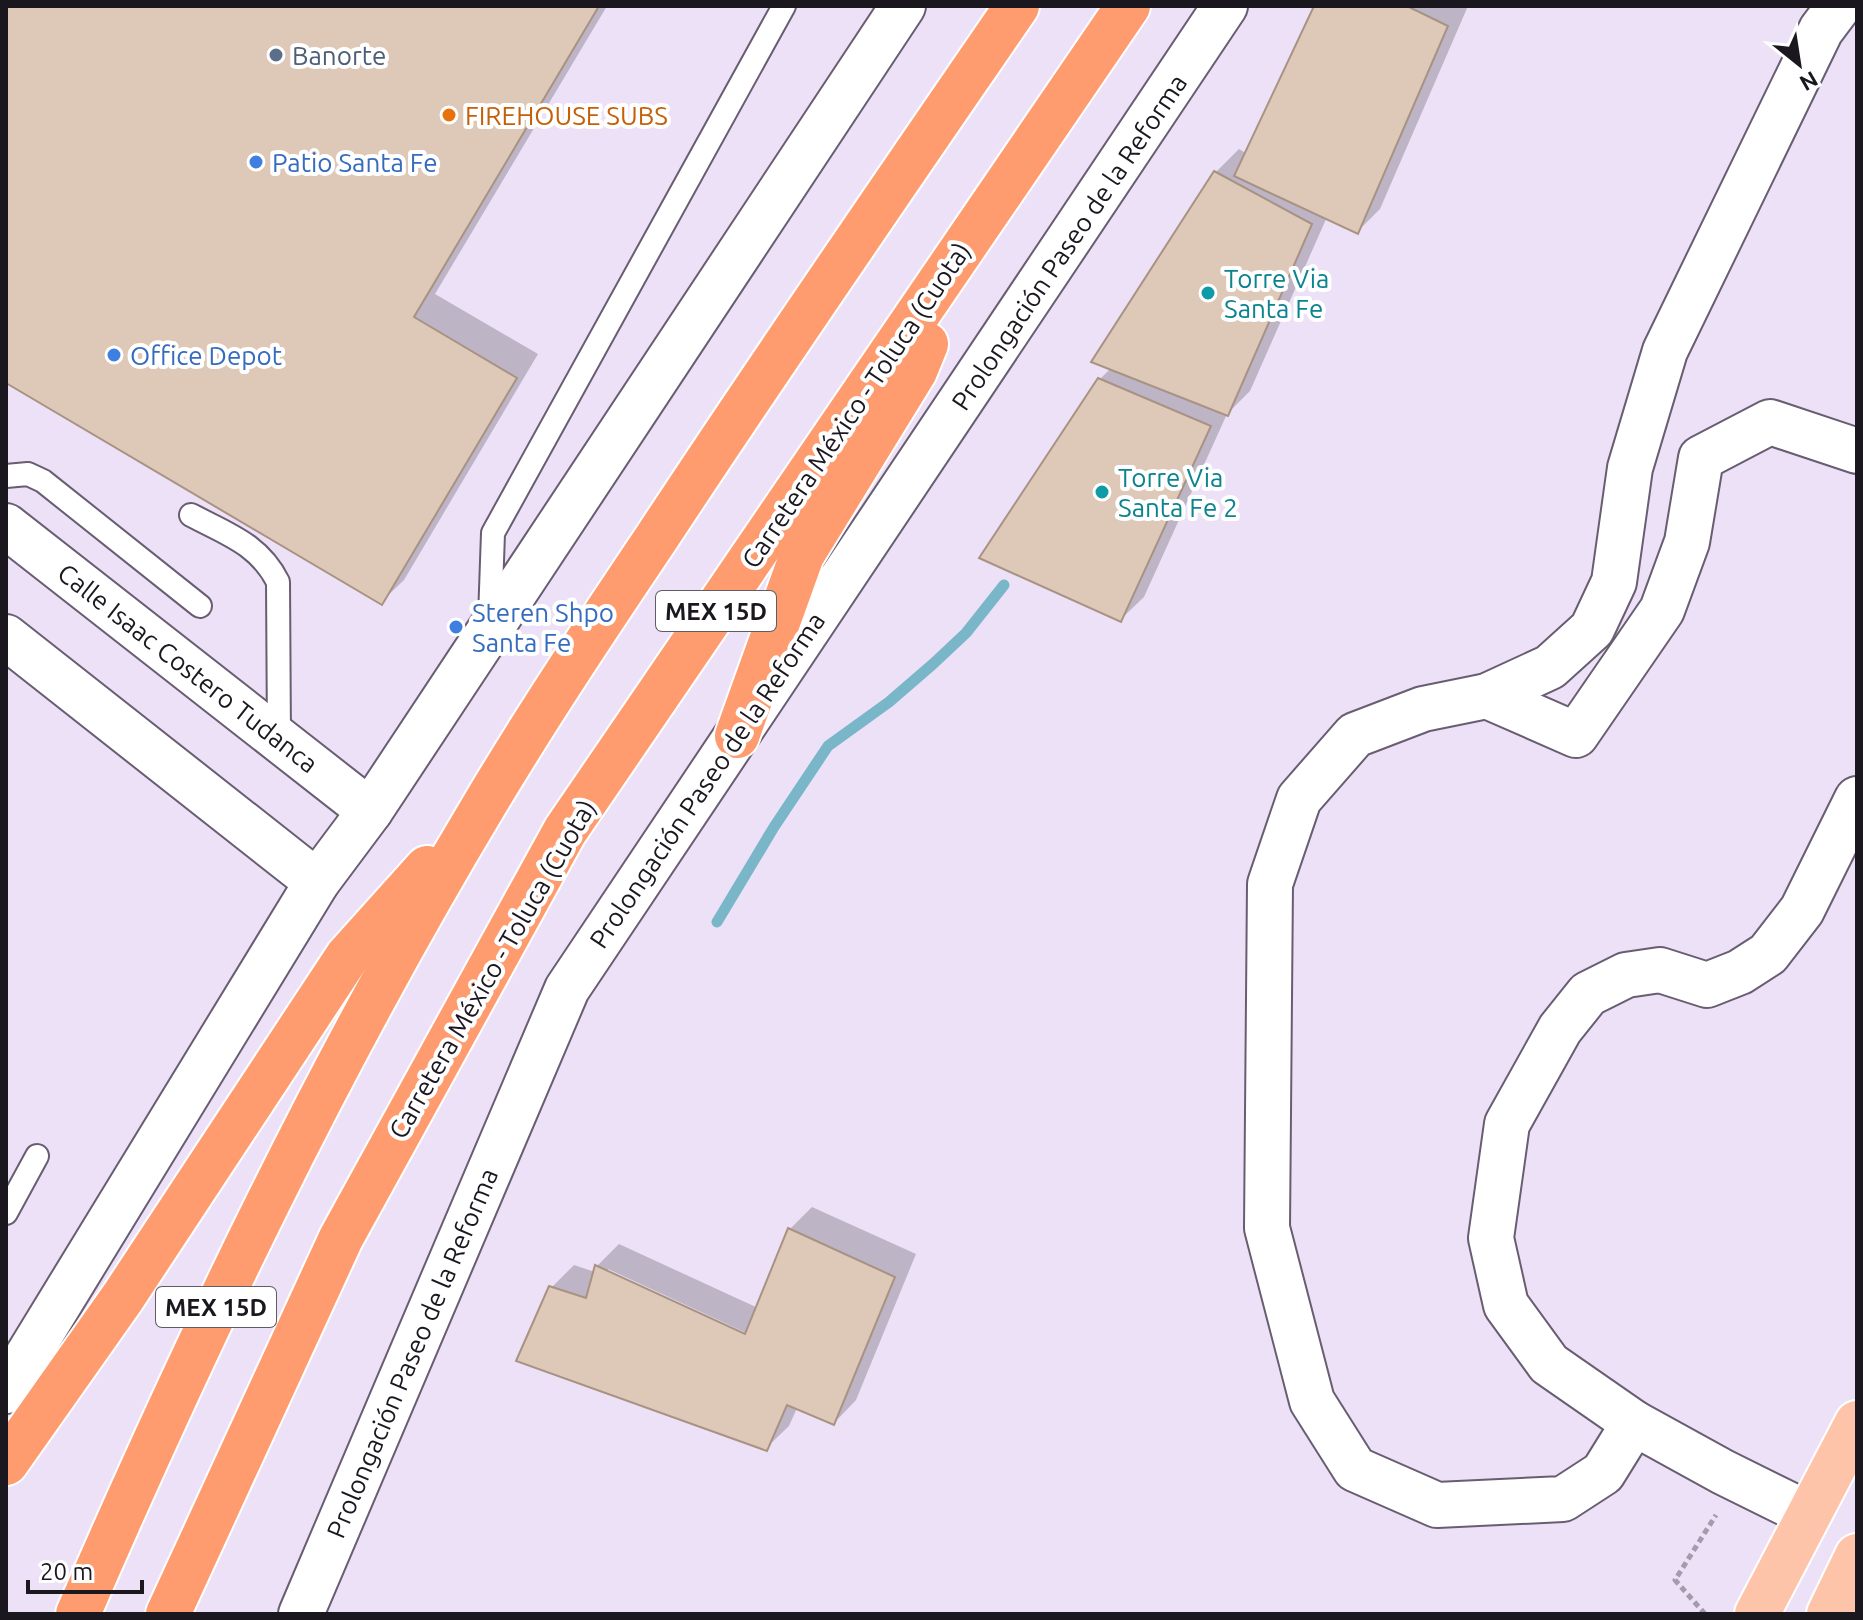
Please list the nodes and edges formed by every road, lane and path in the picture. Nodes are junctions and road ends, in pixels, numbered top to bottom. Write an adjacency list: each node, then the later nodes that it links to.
1 (784, 6): 15 (lane)
2 (903, 6): 15 (street)
3 (1017, 6): 21 (highway, MEX 15D)
4 (1128, 6): 7 (highway, Carretera México - Toluca (Cuota) / MEX 15D)
5 (1225, 6): 18 (street, Prolongación Paseo de la Reforma)
6 (1839, 6): 9 (street)
7 (967, 243): 18 (highway); 34 (highway, Carretera México - Toluca (Cuota) / MEX 15D)
8 (1857, 451): 11 (street)
9 (1630, 468): 11 (street); 17 (street)
10 (6, 476): 14 (lane)
11 (1693, 505): 17 (street)
12 (191, 515): 19 (lane)
13 (6, 526): 19 (street, Calle Isaac Costero Tudanca)
14 (200, 606)
15 (490, 627): 22 (street)
16 (6, 637): 23 (street)
17 (1487, 696): 27 (street)
18 (737, 736): 35 (street, Prolongación Paseo de la Reforma)
19 (279, 740): 22 (street, Calle Isaac Costero Tudanca)
20 (1857, 799): 27 (street)
21 (487, 800): 29 (highway); 33 (highway, MEX 15D)
22 (370, 811): 23 (street)
23 (317, 882): 26 (street)
24 (37, 1156): 25 (lane)
25 (6, 1213)
26 (6, 1391)
27 (1634, 1423): 30 (street)
28 (1857, 1423): 30 (main road)
29 (6, 1463)
30 (1808, 1514): 37 (main road)
31 (1717, 1515): 36 (path)
32 (1857, 1556): 38 (main road)
33 (78, 1614)
34 (168, 1614)
35 (301, 1614)
36 (1705, 1614)
37 (1757, 1614)
38 (1829, 1614)

